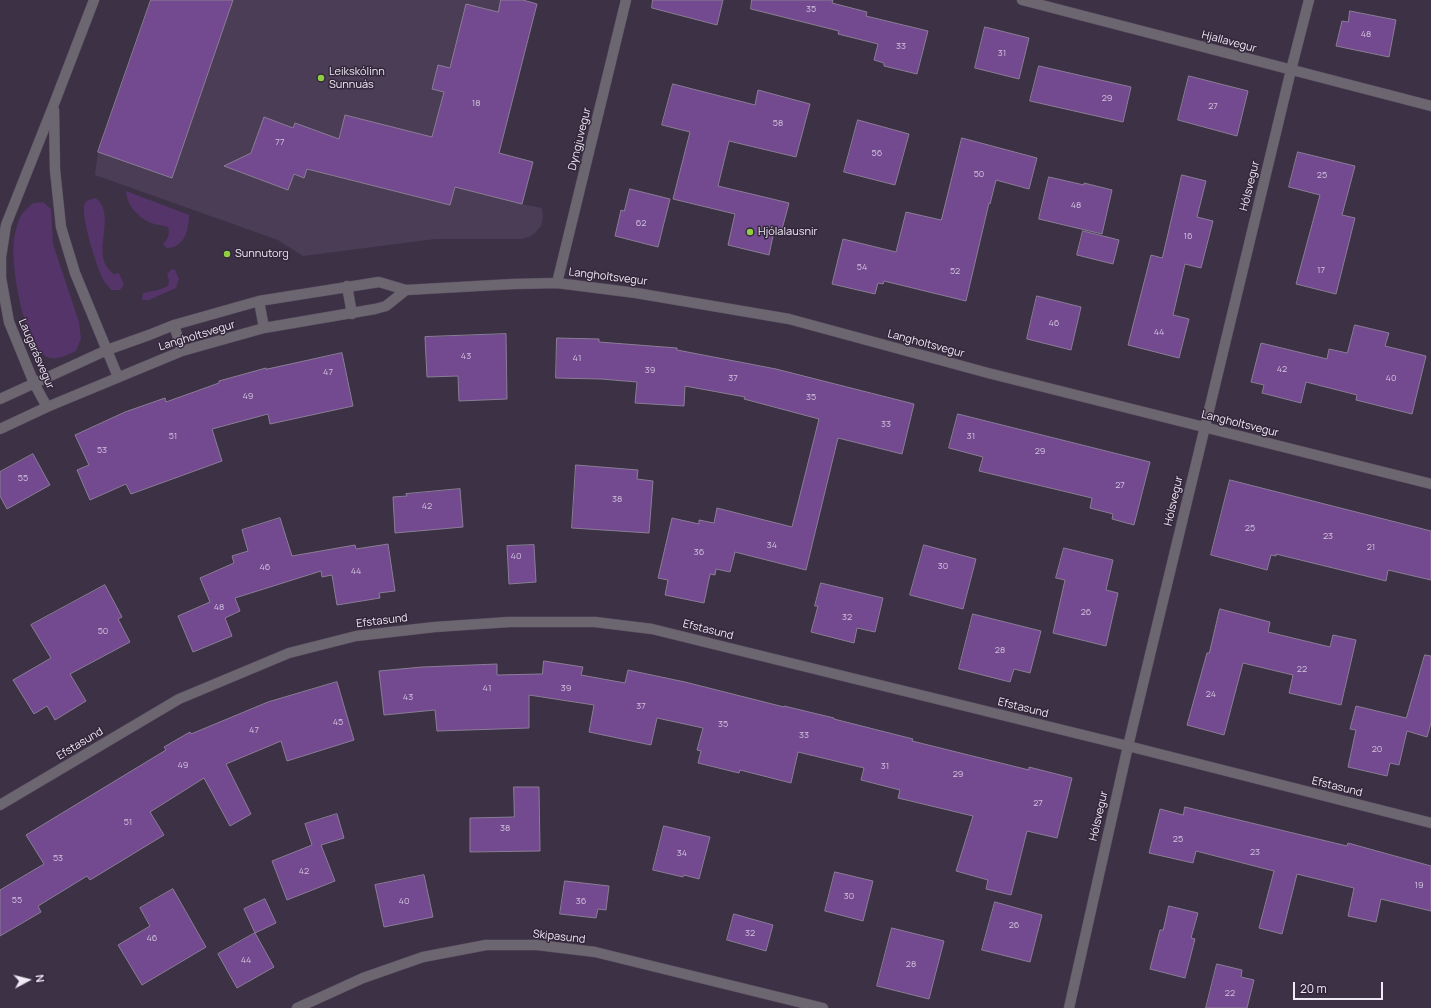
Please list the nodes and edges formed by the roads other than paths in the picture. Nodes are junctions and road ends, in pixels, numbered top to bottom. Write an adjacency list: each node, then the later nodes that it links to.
1 (94, 0): 6 (street, Laugarásvegur)
2 (626, 0): 8 (street, Dyngjuvegur)
3 (1022, 0): 5 (street, Hjallavegur)
4 (1309, 0): 5 (street, Hólsvegur)
5 (1290, 70): 7 (street, Hjallavegur); 21 (street, Hólsvegur)
6 (54, 104): 15 (street, Laugarásvegur); 18 (street, Laugarásvegur)
7 (1431, 106)
8 (557, 283): 10 (street, Langholtsvegur); 21 (street, Langholtsvegur)
9 (347, 286): 10 (street, Langholtsvegur); 11 (street, Langholtsvegur); 12 (street)
10 (406, 290): 12 (street, Langholtsvegur)
11 (259, 301): 13 (street, Langholtsvegur); 14 (street)
12 (352, 314): 14 (street, Langholtsvegur)
13 (174, 325): 15 (street, Langholtsvegur); 16 (street)
14 (264, 328): 16 (street, Langholtsvegur)
15 (107, 350): 17 (street, Laugarásvegur); 18 (street, Langholtsvegur)
16 (182, 351): 17 (street, Langholtsvegur)
17 (118, 377): 20 (street, Langholtsvegur)
18 (34, 383): 19 (street, Langholtsvegur); 20 (street, Laugarásvegur)
19 (0, 399)
20 (47, 407): 22 (street, Langholtsvegur)
21 (1204, 428): 23 (street, Langholtsvegur); 24 (street, Hólsvegur)
22 (0, 429)
23 (1431, 484)
24 (1128, 746): 25 (street, Efstasund); 26 (street, Efstasund); 29 (street, Hólsvegur)
25 (0, 805)
26 (1431, 823)
27 (297, 1008): 28 (street, Skipasund)
28 (823, 1008)
29 (1068, 1008)

